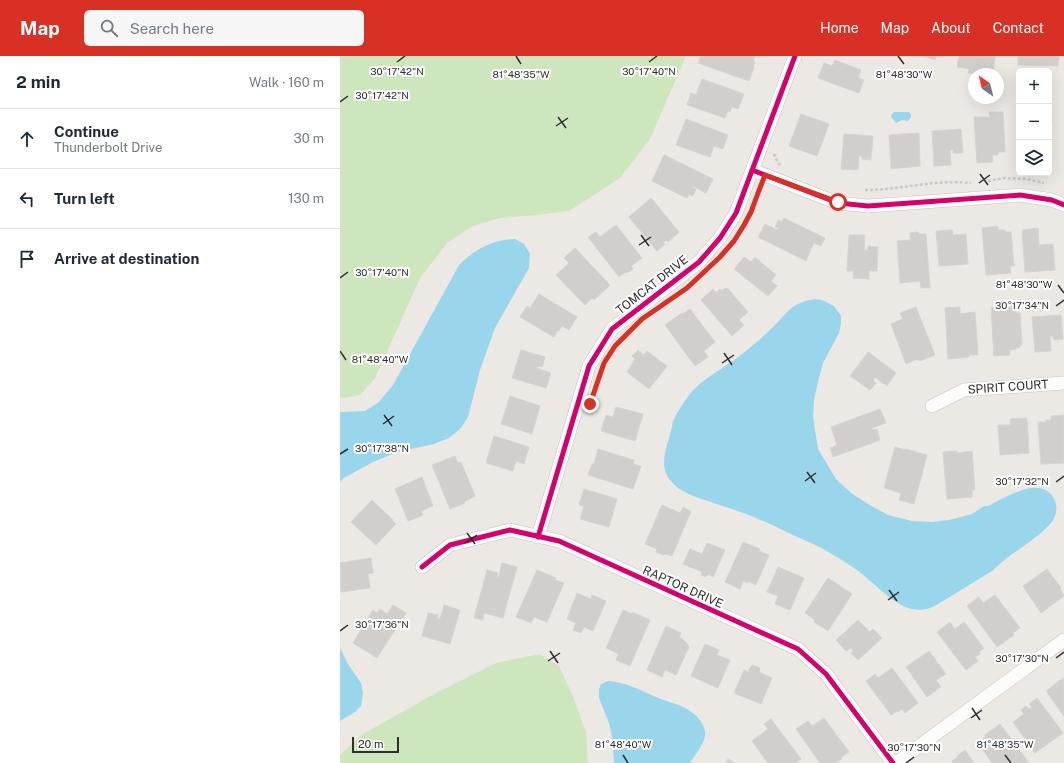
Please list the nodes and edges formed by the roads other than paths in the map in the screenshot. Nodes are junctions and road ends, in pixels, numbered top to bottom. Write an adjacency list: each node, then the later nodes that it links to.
1 (795, 56): 2 (street, TOMCAT DRIVE)
2 (752, 170): 3 (street); 6 (street, TOMCAT DRIVE)
3 (1064, 205)
4 (1064, 384): 5 (street, SPIRIT COURT)
5 (932, 406)
6 (538, 536): 7 (street, RAPTOR DRIVE); 9 (street, RAPTOR DRIVE)
7 (422, 567)
8 (1064, 640): 9 (street)
9 (894, 763)

